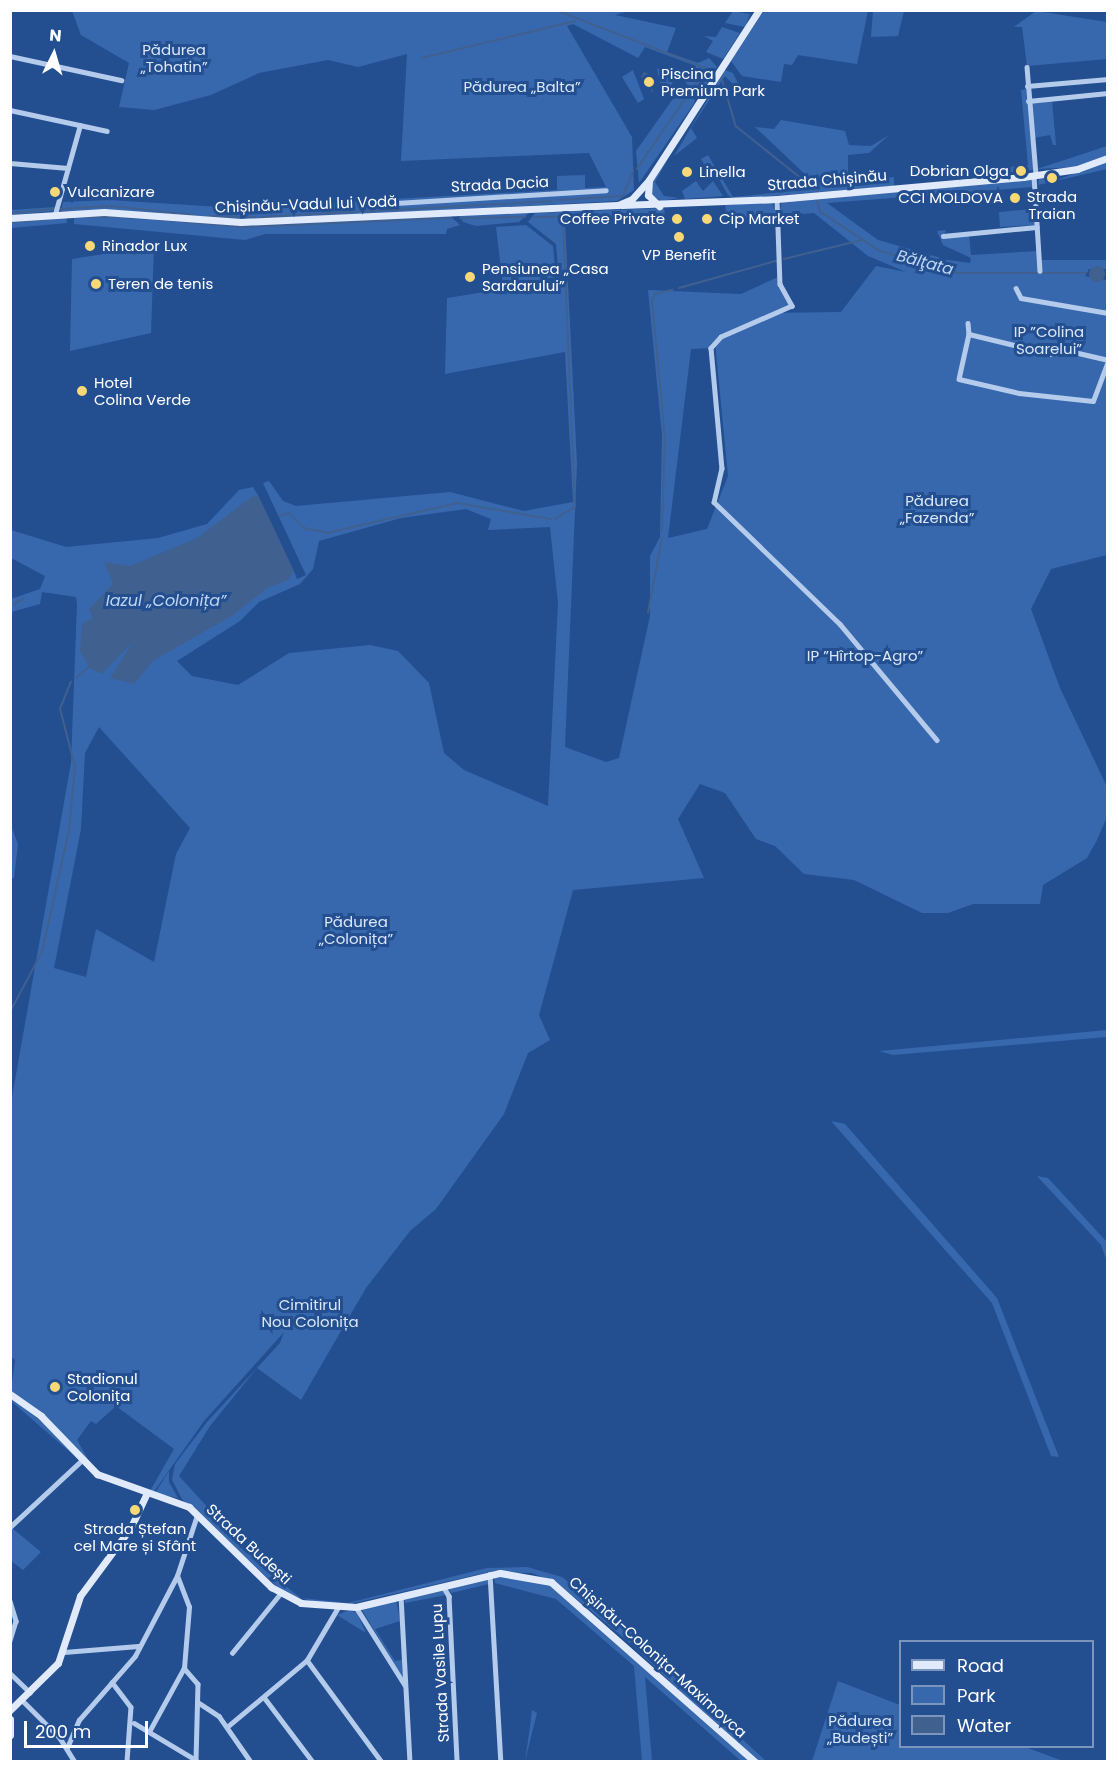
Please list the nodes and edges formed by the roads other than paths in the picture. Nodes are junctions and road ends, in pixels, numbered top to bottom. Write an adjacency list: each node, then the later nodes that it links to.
1 (759, 10): 16 (street)
2 (10, 56): 5 (street)
3 (1026, 67): 6 (street)
4 (1107, 79): 6 (street)
5 (121, 80)
6 (1027, 86): 8 (street)
7 (1107, 93): 8 (street)
8 (1028, 101): 15 (street)
9 (10, 110): 10 (street)
10 (80, 126): 11 (street); 14 (street)
11 (107, 131)
12 (1107, 158): 15 (street, Strada Chișinău)
13 (10, 163): 14 (street)
14 (68, 168): 22 (street)
15 (1035, 176): 18 (street, Strada Chișinău); 24 (street)
16 (649, 180): 20 (street); 21 (street)
17 (606, 190): 19 (street, Strada Dacia)
18 (777, 199): 21 (street, Strada Chișinău); 32 (street)
19 (396, 203)
20 (618, 205): 21 (street, Strada Chișinău); 22 (street, Chișinău-Vadul lui Vodă)
21 (658, 206)
22 (55, 214): 23 (street, Chișinău-Vadul lui Vodă)
23 (10, 218)
24 (1037, 227): 25 (street); 26 (street)
25 (943, 236)
26 (1040, 271)
27 (1016, 288): 28 (street)
28 (1107, 314)
29 (968, 323): 30 (street)
30 (969, 334): 31 (street); 31 (street)
31 (1107, 360)
32 (937, 740)
33 (10, 1394): 34 (street, Strada Budești)
34 (82, 1460): 35 (street, Strada Budești); 37 (street)
35 (146, 1494): 36 (street, Strada Budești); 49 (street)
36 (197, 1513): 39 (street); 42 (street, Strada Budești)
37 (10, 1527)
38 (490, 1574): 40 (street, Strada Budești); 41 (street, Strada Budești); 76 (street)
39 (177, 1576): 48 (street); 52 (street)
40 (540, 1577): 77 (street, Chișinău-Colonița-Maximovca)
41 (443, 1585): 43 (street, Strada Budești); 75 (street, Strada Vasile Lupu)
42 (280, 1594): 46 (street, Strada Budești); 50 (street)
43 (401, 1596): 45 (street, Strada Budești); 55 (street)
44 (10, 1601): 47 (street)
45 (356, 1607): 46 (street, Strada Budești); 55 (street)
46 (337, 1609): 51 (street)
47 (10, 1641)
48 (138, 1646): 49 (street); 54 (street)
49 (64, 1652): 56 (street)
50 (232, 1653)
51 (307, 1660): 57 (street); 73 (street)
52 (184, 1668): 59 (street); 64 (street)
53 (12, 1676): 56 (street)
54 (112, 1682): 62 (street); 66 (street)
55 (405, 1685): 74 (street)
56 (32, 1693): 58 (street)
57 (264, 1697): 63 (street); 72 (street)
58 (23, 1701): 60 (street); 66 (street)
59 (199, 1703): 63 (street); 70 (street)
60 (10, 1710)
61 (10, 1719): 65 (street)
62 (134, 1723): 64 (street); 67 (street)
63 (227, 1727): 71 (street)
64 (150, 1730): 70 (street)
65 (10, 1735)
66 (67, 1748): 68 (street)
67 (132, 1760): 69 (street)
68 (75, 1761)
69 (162, 1761)
70 (196, 1761)
71 (251, 1761)
72 (313, 1761)
73 (381, 1761)
74 (410, 1761)
75 (457, 1761)
76 (501, 1761)
77 (755, 1761)

